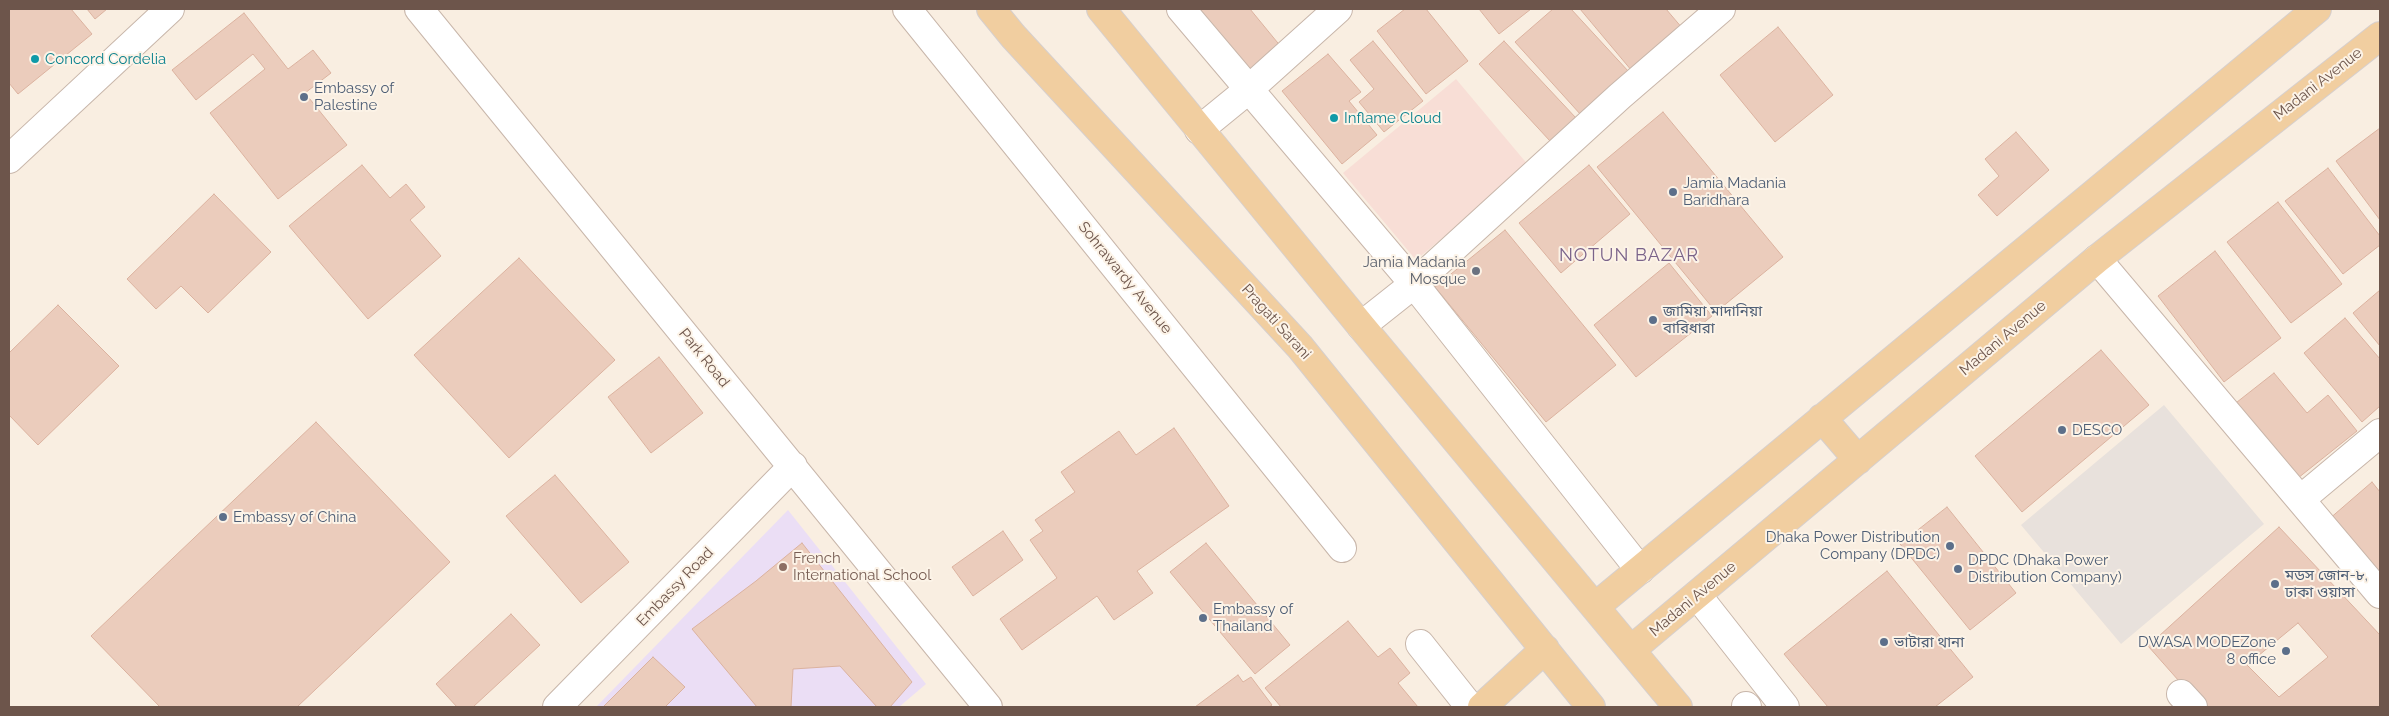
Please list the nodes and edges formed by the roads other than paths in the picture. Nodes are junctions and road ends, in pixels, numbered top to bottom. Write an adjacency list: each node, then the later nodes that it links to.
1 (170, 9): 13 (street)
2 (419, 9): 20 (street, Park Road)
3 (907, 9): 22 (street, Sohrawardy Avenue)
4 (991, 9): 28 (main road, Pragati Sarani)
5 (1101, 9): 12 (main road)
6 (1181, 9): 11 (street)
7 (1338, 9): 11 (street)
8 (1721, 9): 15 (street)
9 (2317, 9): 17 (main road)
10 (2380, 36): 14 (main road, Madani Avenue)
11 (1248, 90): 12 (street); 15 (street)
12 (1199, 130): 16 (main road)
13 (9, 159)
14 (2096, 259): 19 (main road, Madani Avenue); 21 (street)
15 (1414, 284): 16 (street); 23 (street)
16 (1360, 326): 26 (main road)
17 (1822, 418): 19 (main road); 23 (main road)
18 (2380, 433): 21 (street)
19 (1858, 460): 25 (main road, Madani Avenue)
20 (793, 466): 31 (street, Embassy Road); 32 (street, Park Road)
21 (2301, 499): 24 (street)
22 (1342, 548)
23 (1640, 570): 26 (main road)
24 (2380, 594)
25 (1697, 595): 29 (main road, Madani Avenue); 36 (street)
26 (1596, 606): 29 (main road)
27 (1420, 644): 33 (street)
28 (1545, 649): 30 (main road, Pragati Sarani); 34 (main road)
29 (1632, 649): 35 (main road)
30 (1581, 704)
31 (557, 707)
32 (988, 707)
33 (1470, 707)
34 (1482, 707)
35 (1678, 707)
36 (1785, 707)

